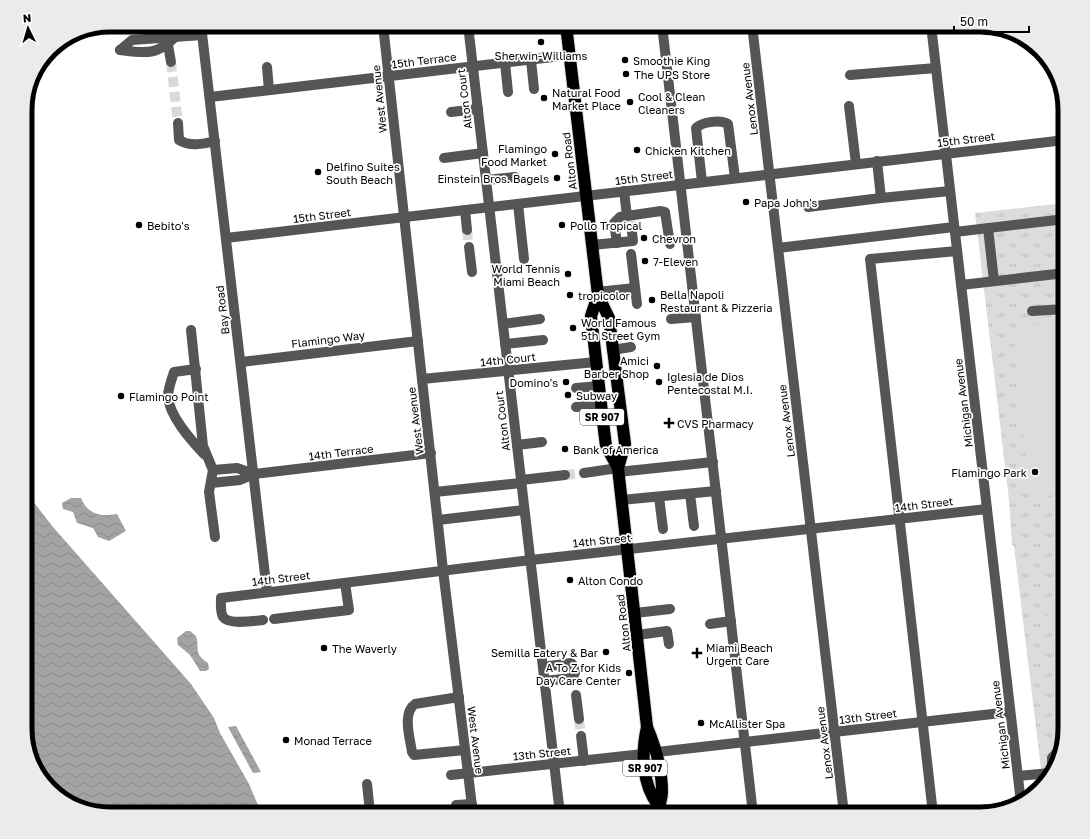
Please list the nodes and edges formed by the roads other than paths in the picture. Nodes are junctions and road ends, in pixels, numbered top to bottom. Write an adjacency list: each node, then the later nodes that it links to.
1 (197, 32): 11 (street)
2 (202, 32): 21 (street, Bay Road)
3 (384, 32): 17 (street, West Avenue)
4 (469, 32): 13 (street, Alton Court)
5 (567, 32): 9 (highway, Alton Road / SR 907)
6 (663, 32): 38 (street)
7 (753, 32): 33 (street, Lenox Avenue)
8 (932, 32): 15 (street, Michigan Avenue)
9 (570, 55): 10 (street, 15th Terrace); 41 (highway, Alton Road / SR 907)
10 (531, 60): 12 (street, 15th Terrace); 19 (street)
11 (171, 62)
12 (505, 63): 13 (street, 15th Terrace); 20 (street)
13 (472, 66): 17 (street, 15th Terrace); 23 (street, Alton Court)
14 (266, 67): 18 (street)
15 (936, 68): 16 (street); 29 (street, Michigan Avenue)
16 (850, 75)
17 (389, 77): 18 (street, 15th Terrace); 47 (street, West Avenue)
18 (269, 90): 21 (street, 15th Terrace)
19 (534, 90)
20 (508, 92)
21 (210, 97): 26 (street, Bay Road)
22 (850, 106): 32 (street)
23 (478, 109): 24 (street); 28 (street, Alton Court)
24 (451, 112)
25 (178, 123): 26 (street)
26 (215, 141): 53 (street, Bay Road)
27 (1058, 141): 29 (street, 15th Street)
28 (483, 153): 30 (street); 36 (street, Alton Court)
29 (945, 154): 31 (street, 15th Street); 39 (street, Michigan Avenue)
30 (444, 158)
31 (877, 162): 32 (street, 15th Street); 42 (street)
32 (856, 164): 33 (street, 15th Street)
33 (769, 174): 35 (street, 15th Street); 57 (street, Lenox Avenue)
34 (515, 177): 36 (street)
35 (735, 178): 37 (street, 15th Street); 37 (street)
36 (486, 180): 44 (street, Alton Court)
37 (702, 182): 38 (street, 15th Street)
38 (680, 184): 40 (street, 15th Street); 70 (street)
39 (950, 190): 42 (street); 52 (street, Michigan Avenue)
40 (624, 191): 41 (street, 15th Street); 48 (street)
41 (586, 196): 43 (street, 15th Street); 55 (highway, Alton Road / SR 907)
42 (881, 198): 45 (street)
43 (518, 204): 44 (street, 15th Street); 60 (street)
44 (489, 207): 46 (street, 15th Street); 74 (street, Alton Court)
45 (808, 207)
46 (465, 210): 47 (street, 15th Street); 51 (street)
47 (404, 217): 53 (street, 15th Street); 77 (street, West Avenue)
48 (627, 218): 54 (street); 55 (street)
49 (1058, 220): 50 (street)
50 (988, 228): 52 (street); 63 (street)
51 (467, 230)
52 (954, 230): 57 (street); 58 (street, Michigan Avenue)
53 (226, 238): 81 (street, Bay Road)
54 (670, 244)
55 (592, 245): 66 (highway, Alton Road / SR 907)
56 (469, 247): 61 (street)
57 (778, 248): 114 (street, Lenox Avenue)
58 (957, 251): 64 (street, Michigan Avenue); 110 (street)
59 (631, 254): 65 (street)
60 (524, 259)
61 (472, 272)
62 (1058, 274): 63 (street)
63 (994, 282): 64 (street)
64 (961, 285): 108 (street, Michigan Avenue)
65 (634, 288): 66 (street); 67 (street)
66 (598, 293): 72 (highway, Alton Road / SR 907); 80 (highway, Alton Road / SR 907)
67 (637, 304)
68 (1058, 309): 69 (street)
69 (1032, 311)
70 (696, 317): 73 (street); 95 (street)
71 (540, 319): 74 (street)
72 (591, 319): 80 (highway); 82 (highway, Alton Road / SR 907)
73 (671, 319)
74 (503, 324): 78 (street, Alton Court)
75 (191, 330): 83 (street)
76 (542, 340): 78 (street)
77 (418, 341): 81 (street, Flamingo Way); 85 (street, West Avenue)
78 (505, 344): 84 (street, Alton Court)
79 (631, 347): 80 (street)
80 (612, 350): 90 (highway, Alton Road / SR 907)
81 (240, 362): 99 (street, Bay Road)
82 (596, 362): 84 (street, 14th Court); 86 (highway, Alton Road / SR 907); 90 (highway)
83 (196, 369): 94 (street); 94 (street)
84 (508, 371): 85 (street, 14th Court); 92 (street, Alton Court)
85 (422, 379): 93 (street, West Avenue)
86 (599, 386): 87 (street); 88 (highway, Alton Road / SR 907)
87 (576, 388)
88 (601, 405): 89 (street); 97 (highway, Alton Road / SR 907)
89 (576, 407)
90 (622, 430): 97 (highway, Alton Road / SR 907)
91 (542, 442): 92 (street)
92 (517, 444): 101 (street, Alton Court)
93 (431, 454): 99 (street, 14th Terrace); 104 (street, West Avenue)
94 (206, 456): 96 (street)
95 (713, 462): 97 (street); 103 (street)
96 (213, 470): 99 (street); 102 (street)
97 (618, 470): 98 (street); 107 (highway, Alton Road / SR 907)
98 (584, 473)
99 (254, 474): 102 (street); 121 (street, Bay Road)
100 (565, 475): 101 (street)
101 (521, 481): 104 (street); 109 (street, Alton Court)
102 (211, 483): 115 (street)
103 (716, 491): 105 (street); 116 (street)
104 (435, 492): 111 (street, West Avenue)
105 (690, 494): 106 (street); 112 (street)
106 (659, 497): 107 (street); 113 (street)
107 (621, 500): 117 (highway, Alton Road / SR 907)
108 (987, 509): 110 (street, 14th Street); 134 (street, Michigan Avenue)
109 (524, 510): 111 (street); 118 (street, Alton Court)
110 (899, 519): 114 (street, 14th Street); 136 (street)
111 (438, 520): 119 (street, West Avenue)
112 (694, 526)
113 (663, 528)
114 (811, 529): 116 (street, 14th Street); 138 (street, Lenox Avenue)
115 (215, 537)
116 (722, 540): 117 (street, 14th Street); 126 (street)
117 (627, 549): 118 (street, 14th Street); 123 (highway, Alton Road / SR 907)
118 (531, 560): 119 (street, 14th Street); 130 (street, Alton Court)
119 (443, 570): 120 (street, 14th Street); 133 (street, West Avenue)
120 (345, 583): 121 (street, 14th Street); 124 (street)
121 (267, 592): 125 (street, 14th Street)
122 (670, 609): 123 (street)
123 (635, 612): 128 (highway, Alton Road / SR 907)
124 (274, 619)
125 (263, 620)
126 (731, 621): 127 (street); 140 (street)
127 (710, 624)
128 (637, 635): 129 (street); 137 (highway, Alton Road / SR 907)
129 (669, 644)
130 (542, 667): 131 (street, Alton Court); 131 (street)
131 (544, 681): 145 (street, Alton Court)
132 (576, 695): 135 (street)
133 (459, 697): 141 (street, West Avenue); 141 (street)
134 (1010, 712): 136 (street, 13th Street); 149 (street, Michigan Avenue)
135 (579, 719)
136 (922, 722): 138 (street, 13th Street); 161 (street)
137 (647, 727): 142 (highway, Alton Road / SR 907); 143 (highway, Alton Road / SR 907)
138 (835, 732): 140 (street, 13th Street); 160 (street, Lenox Avenue)
139 (581, 736): 144 (street)
140 (745, 742): 142 (street, 13th Street); 159 (street)
141 (465, 750): 146 (street, West Avenue)
142 (657, 752): 158 (highway, Alton Road / SR 907)
143 (643, 754): 144 (street, 13th Street); 157 (highway, Alton Road / SR 907)
144 (584, 761): 145 (street, 13th Street)
145 (554, 764): 146 (street, 13th Street); 156 (street, Alton Court)
146 (468, 773): 148 (street, 13th Street); 155 (street, West Avenue)
147 (1044, 774): 149 (street)
148 (451, 775)
149 (1018, 776): 151 (street, Michigan Avenue)
150 (367, 784): 152 (street)
151 (1020, 796)
152 (369, 803)
153 (456, 805): 154 (street)
154 (464, 807)
155 (472, 807)
156 (559, 807)
157 (657, 807)
158 (660, 807)
159 (753, 807)
160 (843, 807)
161 (932, 807)

